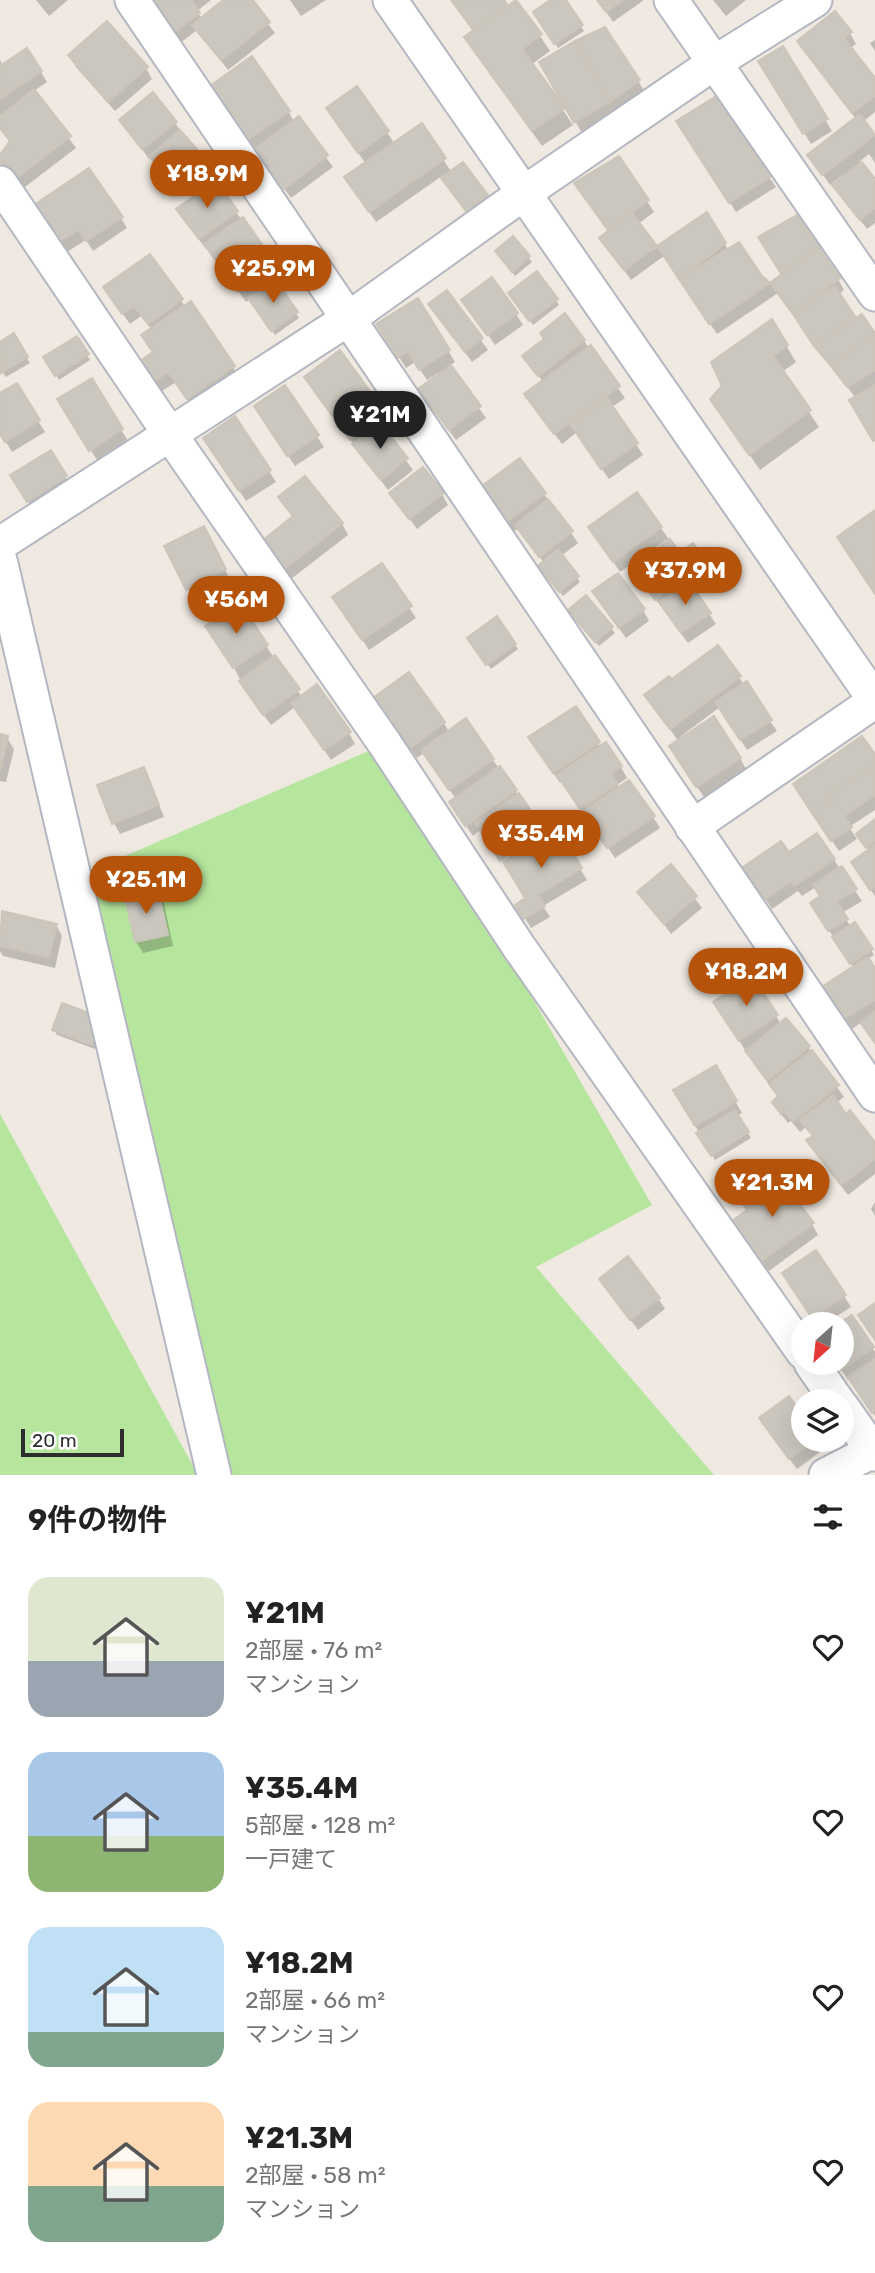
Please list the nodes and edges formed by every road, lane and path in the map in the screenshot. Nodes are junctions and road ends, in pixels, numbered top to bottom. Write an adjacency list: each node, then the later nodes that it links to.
1 (132, 0): 9 (street)
2 (390, 0): 7 (street)
3 (671, 0): 5 (street)
4 (816, 0): 5 (street)
5 (714, 63): 7 (street); 8 (street)
6 (0, 183): 10 (street)
7 (524, 193): 9 (street); 13 (street)
8 (875, 294)
9 (348, 319): 10 (street); 14 (street)
10 (169, 433): 11 (street); 16 (street)
11 (0, 544)
12 (0, 560): 19 (street)
13 (875, 700): 14 (street)
14 (692, 827): 15 (street)
15 (875, 1096)
16 (791, 1335)
17 (854, 1424): 18 (street)
18 (874, 1452): 20 (street)
19 (214, 1475)
20 (826, 1475)

